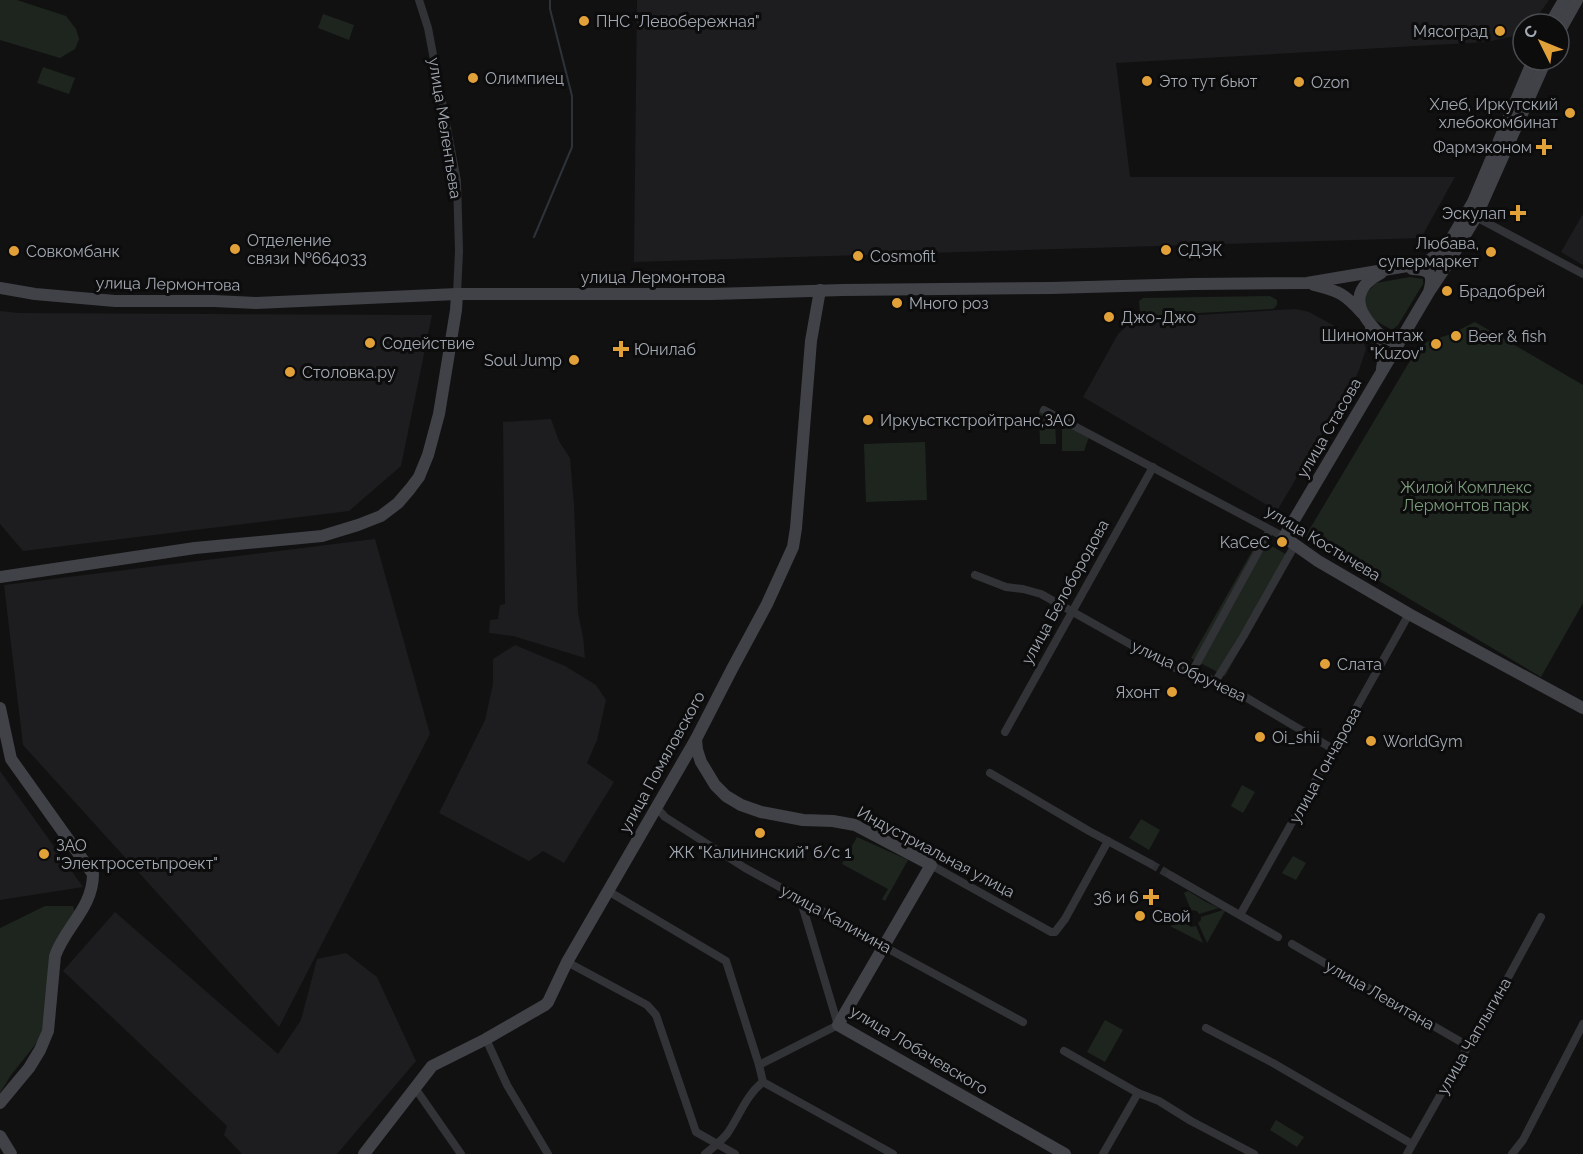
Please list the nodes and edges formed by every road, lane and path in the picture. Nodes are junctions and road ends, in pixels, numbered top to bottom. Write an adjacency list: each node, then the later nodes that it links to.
1 (419, 0): 11 (street, улица Мелентьева)
2 (1528, 72): 5 (street, улица Лермонтова)
3 (1541, 72): 4 (street)
4 (1476, 217): 6 (street); 10 (street)
5 (1399, 268): 7 (street, улица Лермонтова); 10 (street); 12 (street)
6 (1583, 274)
7 (1307, 283): 9 (street, улица Лермонтова); 12 (street, улица Лермонтова)
8 (0, 288): 11 (street, улица Лермонтова)
9 (820, 290): 11 (street, улица Лермонтова); 29 (street, улица Помяловского)
10 (1429, 292): 13 (street)
11 (457, 294): 21 (street)
12 (1364, 316): 13 (street); 14 (street, улица Лермонтова)
13 (1402, 335): 14 (street, улица Стасова)
14 (1379, 376): 18 (street, улица Стасова)
15 (1044, 410): 16 (street, улица Костычева)
16 (1153, 467): 17 (street, улица Костычева); 22 (street, улица Белобородова)
17 (1270, 530): 18 (street, улица Костычева); 24 (street)
18 (1284, 537): 19 (street, улица Костычева)
19 (1295, 545): 23 (street, улица Костычева); 25 (street)
20 (975, 575): 22 (street, улица Обручева)
21 (0, 577)
22 (1072, 612): 24 (street, улица Обручева); 28 (street, улица Белобородова)
23 (1409, 614): 27 (street, улица Костычева); 30 (street, улица Гончарова)
24 (1192, 672): 25 (street, улица Обручева)
25 (1215, 682): 30 (street, улица Обручева)
26 (0, 708): 56 (street)
27 (1583, 708)
28 (1005, 732)
29 (696, 739): 32 (street, улица Помяловского); 35 (street, Индустриальная улица)
30 (1333, 749): 39 (street, улица Гончарова)
31 (990, 773): 33 (street)
32 (656, 807): 37 (street, улица Помяловского); 38 (street, улица Калинина)
33 (1108, 841): 34 (street); 35 (street, Индустриальная улица)
34 (1151, 864)
35 (931, 865): 43 (street)
36 (1170, 875): 39 (street)
37 (608, 891): 44 (street, улица Помяловского); 52 (street)
38 (800, 898): 43 (street, улица Калинина); 47 (street, улица Лобачевского)
39 (1240, 915): 41 (street)
40 (1541, 917): 50 (street, улица Чаплыгина)
41 (1278, 937)
42 (1292, 944): 50 (street, улица Левитана)
43 (884, 946): 45 (street, улица Калинина); 47 (street)
44 (567, 962): 49 (street, улица Помяловского); 58 (street)
45 (1023, 1022)
46 (1583, 1024): 71 (street)
47 (838, 1025): 52 (street); 67 (street, улица Лобачевского)
48 (1206, 1028): 59 (street)
49 (486, 1039): 54 (street, улица Помяловского); 63 (street)
50 (1468, 1046): 59 (street, улица Чаплыгина)
51 (1064, 1051): 55 (street)
52 (759, 1065): 53 (street)
53 (763, 1082): 58 (street); 66 (street)
54 (415, 1088): 61 (street, улица Помяловского); 62 (street)
55 (1138, 1093): 68 (street); 69 (street)
56 (0, 1103)
57 (0, 1136): 60 (street)
58 (717, 1144): 64 (street); 65 (street)
59 (1412, 1144): 70 (street, улица Чаплыгина)
60 (10, 1154)
61 (364, 1154)
62 (461, 1154)
63 (548, 1154)
64 (705, 1154)
65 (735, 1154)
66 (893, 1154)
67 (1065, 1154)
68 (1103, 1154)
69 (1254, 1154)
70 (1407, 1154)
71 (1512, 1154)

